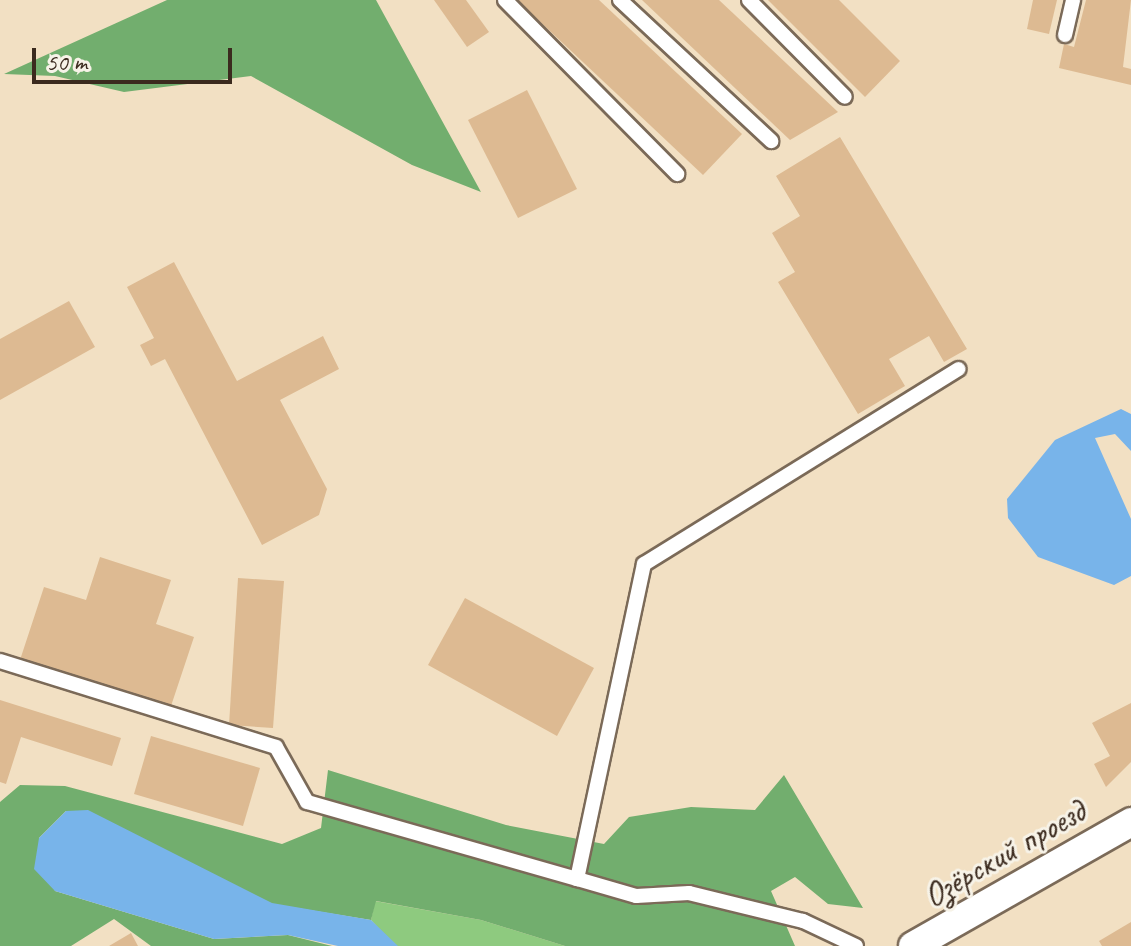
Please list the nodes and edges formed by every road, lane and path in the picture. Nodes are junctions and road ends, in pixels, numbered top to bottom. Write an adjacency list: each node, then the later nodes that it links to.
1 (505, 0): 8 (lane)
2 (620, 0): 7 (lane)
3 (749, 0): 6 (lane)
4 (1073, 0): 5 (lane)
5 (1065, 35)
6 (845, 97)
7 (771, 141)
8 (677, 174)
9 (959, 369): 12 (lane)
10 (0, 661): 12 (lane)
11 (1131, 822): 14 (street, Озёрский проезд)
12 (577, 879): 13 (lane)
13 (856, 946)
14 (913, 946)

